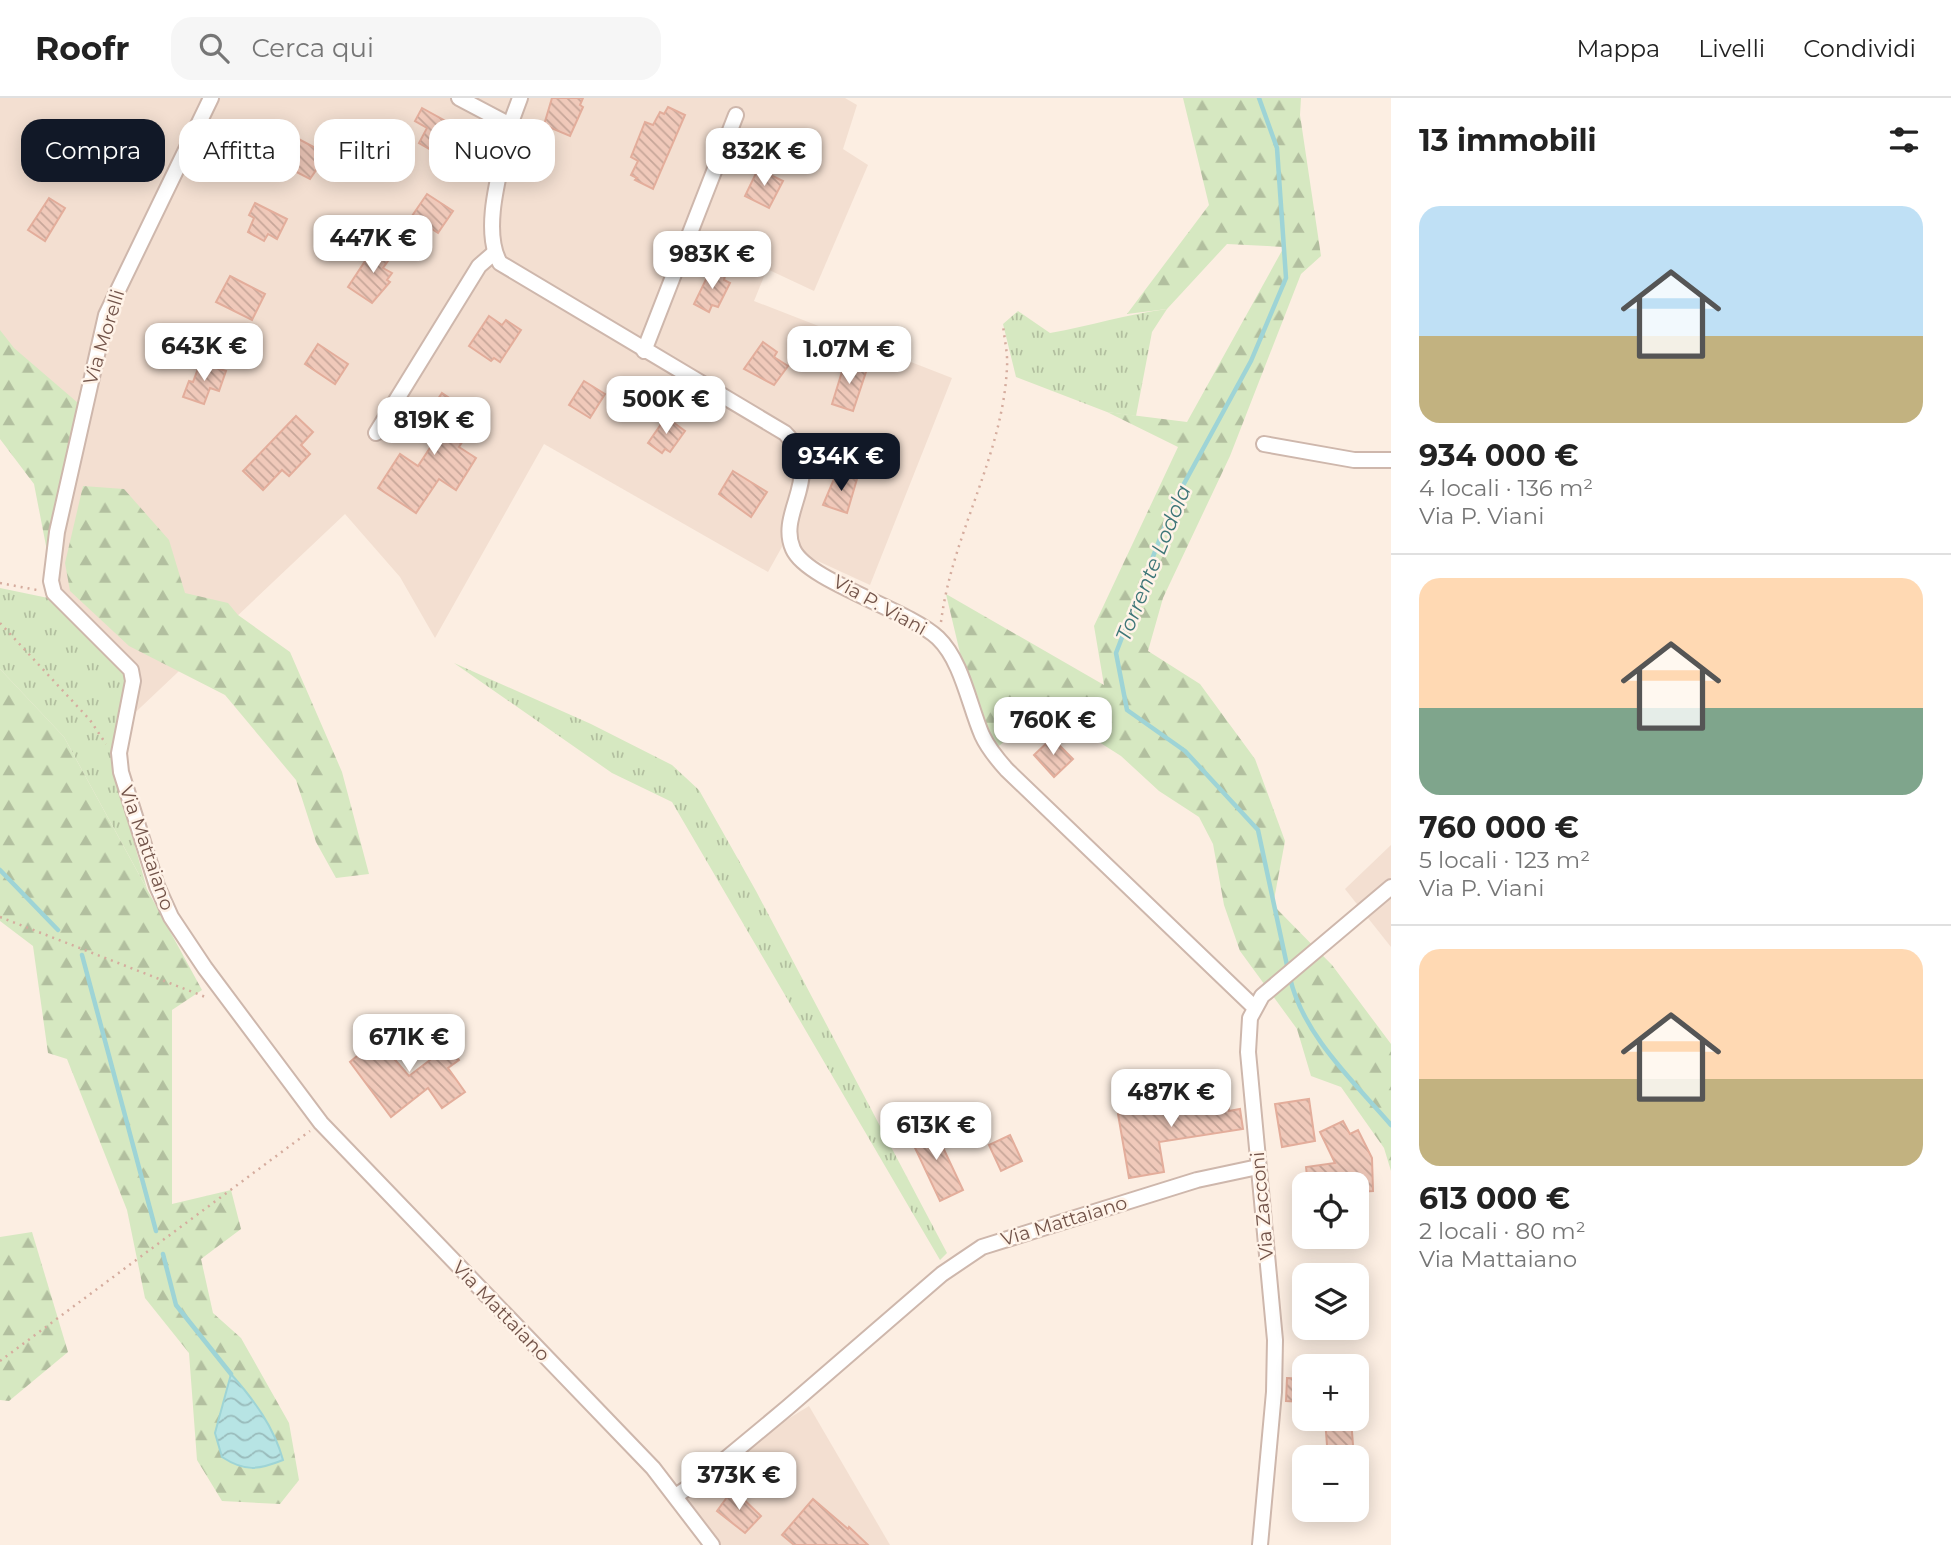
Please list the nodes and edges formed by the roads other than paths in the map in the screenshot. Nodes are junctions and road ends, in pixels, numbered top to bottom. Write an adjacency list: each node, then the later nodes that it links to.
1 (211, 98): 13 (street, Via Morelli)
2 (459, 98): 5 (street)
3 (520, 98): 6 (street)
4 (736, 116): 9 (street)
5 (499, 119)
6 (512, 119)
7 (499, 182): 8 (street)
8 (494, 253): 9 (street, Via P. Viani); 10 (street)
9 (644, 351): 15 (street, Via P. Viani)
10 (376, 433)
11 (1264, 444): 12 (street)
12 (1391, 460)
13 (54, 593): 17 (street, Via Mattaiano)
14 (1391, 887): 15 (street)
15 (1258, 1002): 16 (street, Via Zacconi)
16 (1258, 1167): 17 (street, Via Mattaiano); 19 (street, Via Zacconi)
17 (677, 1496): 18 (street)
18 (712, 1545)
19 (1260, 1545)

